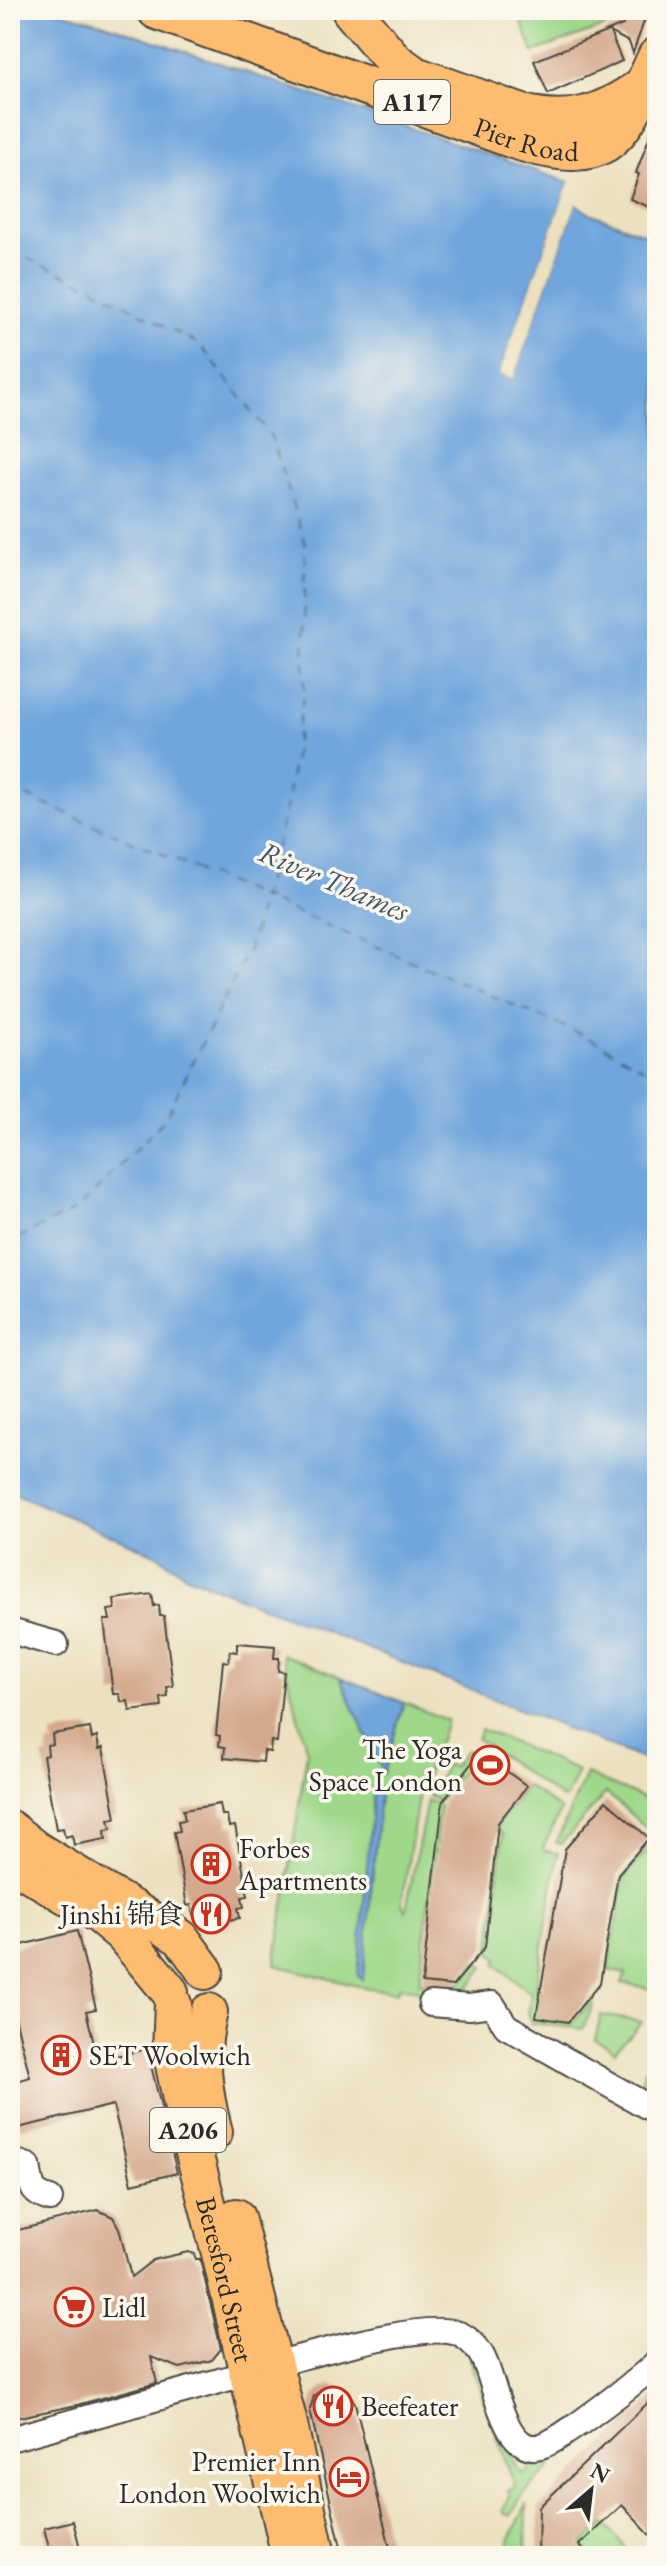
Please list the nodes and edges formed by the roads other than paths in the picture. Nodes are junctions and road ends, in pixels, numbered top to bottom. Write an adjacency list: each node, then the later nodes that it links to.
1 (157, 10): 5 (highway, Pier Road / A117)
2 (225, 10): 5 (highway)
3 (351, 10): 4 (highway, Pier Road / A117)
4 (648, 88): 5 (highway, Pier Road / A117)
5 (393, 96)
6 (10, 1631): 7 (street)
7 (56, 1644)
8 (10, 1829): 10 (main road)
9 (10, 1862): 11 (main road)
10 (210, 1990): 11 (main road); 17 (main road, Beresford Street / A206)
11 (172, 1998): 17 (main road, Beresford Street / A206)
12 (431, 2004): 13 (street)
13 (657, 2112)
14 (10, 2160): 15 (street)
15 (50, 2199)
16 (657, 2362): 17 (street)
17 (261, 2368): 18 (street); 19 (main road, Beresford Street / A206); 20 (main road, Beresford Street / A206)
18 (10, 2439)
19 (290, 2556)
20 (317, 2556)

